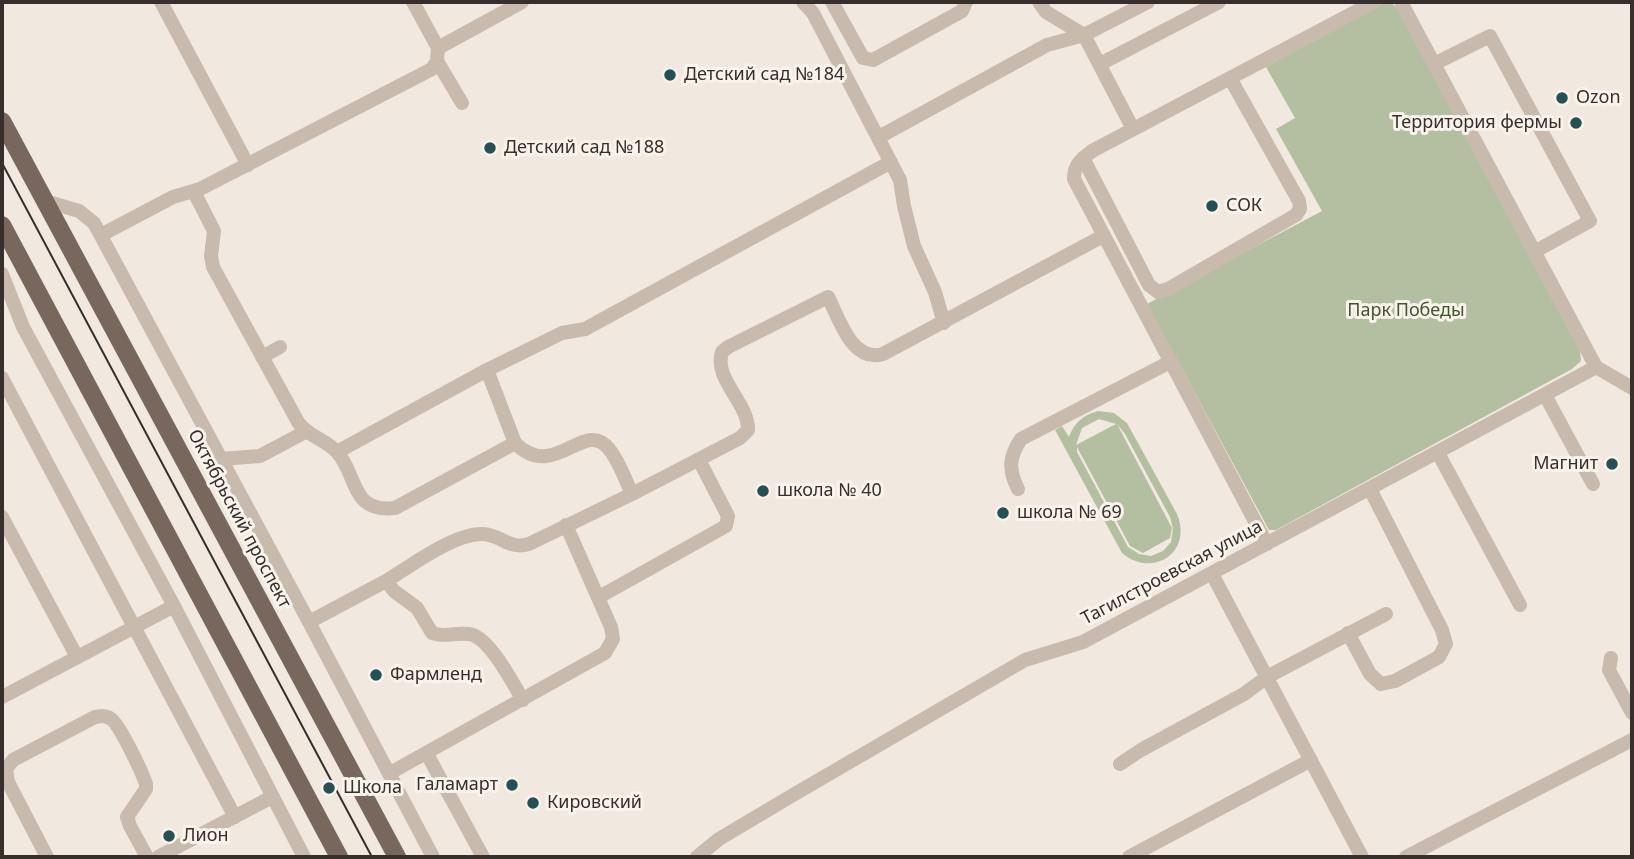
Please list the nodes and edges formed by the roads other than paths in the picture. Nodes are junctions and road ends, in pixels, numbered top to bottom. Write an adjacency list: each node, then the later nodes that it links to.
1 (161, 2): 23 (street)
2 (413, 2): 13 (street)
3 (522, 2): 13 (street)
4 (832, 2): 5 (street); 11 (street)
5 (967, 2)
6 (1039, 2): 12 (street)
7 (1147, 2): 12 (street)
8 (1219, 2): 14 (street)
9 (1374, 2): 16 (street)
10 (1401, 2): 15 (street)
11 (808, 8): 20 (street)
12 (1084, 35): 14 (street); 20 (street)
13 (438, 54): 17 (street); 23 (street)
14 (1100, 64): 19 (street)
15 (1434, 64): 29 (street); 29 (street)
16 (1230, 78): 19 (street); 21 (street)
17 (462, 103)
18 (2, 121): 25 (main road, Октябрьский проспект)
19 (1133, 129): 21 (street)
20 (879, 137): 22 (street)
21 (1083, 158): 28 (street)
22 (891, 162): 31 (street); 36 (street)
23 (248, 165): 24 (street)
24 (194, 192): 27 (street); 33 (street)
25 (45, 201): 27 (street); 80 (main road, Октябрьский проспект)
26 (2, 225): 79 (main road)
27 (101, 235): 44 (street)
28 (1103, 236): 31 (street); 34 (street)
29 (1534, 251): 35 (street)
30 (2, 274): 57 (street)
31 (944, 323): 45 (street)
32 (280, 347): 33 (street)
33 (262, 356): 40 (street)
34 (1170, 362): 47 (street); 52 (street)
35 (1596, 368): 38 (street); 39 (street, Тагилстроевская улица)
36 (487, 370): 41 (street); 42 (street)
37 (2, 378): 60 (street)
38 (1632, 388)
39 (1545, 395): 43 (street, Тагилстроевская улица); 46 (street)
40 (305, 432): 42 (street); 44 (street)
41 (516, 443): 42 (street); 49 (street)
42 (337, 452)
43 (1438, 453): 48 (street, Тагилстроевская улица); 56 (street)
44 (221, 459): 59 (street)
45 (699, 460): 49 (street); 55 (street)
46 (1594, 484)
47 (1018, 489)
48 (1370, 489): 52 (street, Тагилстроевская улица); 61 (street)
49 (632, 494): 51 (street)
50 (2, 517): 62 (street)
51 (566, 525): 54 (street); 55 (street)
52 (1267, 544): 53 (street, Тагилстроевская улица)
53 (1212, 574): 64 (street); 83 (street, Тагилстроевская улица)
54 (386, 581): 59 (street); 66 (street)
55 (598, 597): 66 (street)
56 (1520, 605)
57 (174, 606): 60 (street); 73 (street)
58 (1386, 614): 61 (street)
59 (309, 621): 72 (street)
60 (134, 628): 62 (street); 74 (street)
61 (1349, 633): 64 (street)
62 (77, 657): 65 (street)
63 (1611, 658): 67 (street)
64 (1267, 677): 70 (street); 71 (street)
65 (2, 697)
66 (523, 700): 69 (street)
67 (1632, 713)
68 (1632, 740): 86 (street)
69 (428, 754): 72 (street); 82 (street)
70 (1311, 760): 84 (street); 85 (street)
71 (1120, 764)
72 (390, 774): 81 (street)
73 (272, 797): 74 (street); 78 (street)
74 (235, 817): 77 (street)
75 (47, 857): 76 (street)
76 (147, 857)
77 (158, 857)
78 (304, 857)
79 (338, 857)
80 (397, 857)
81 (433, 857)
82 (483, 857)
83 (698, 857)
84 (1129, 857)
85 (1362, 857)
86 (1406, 857)

